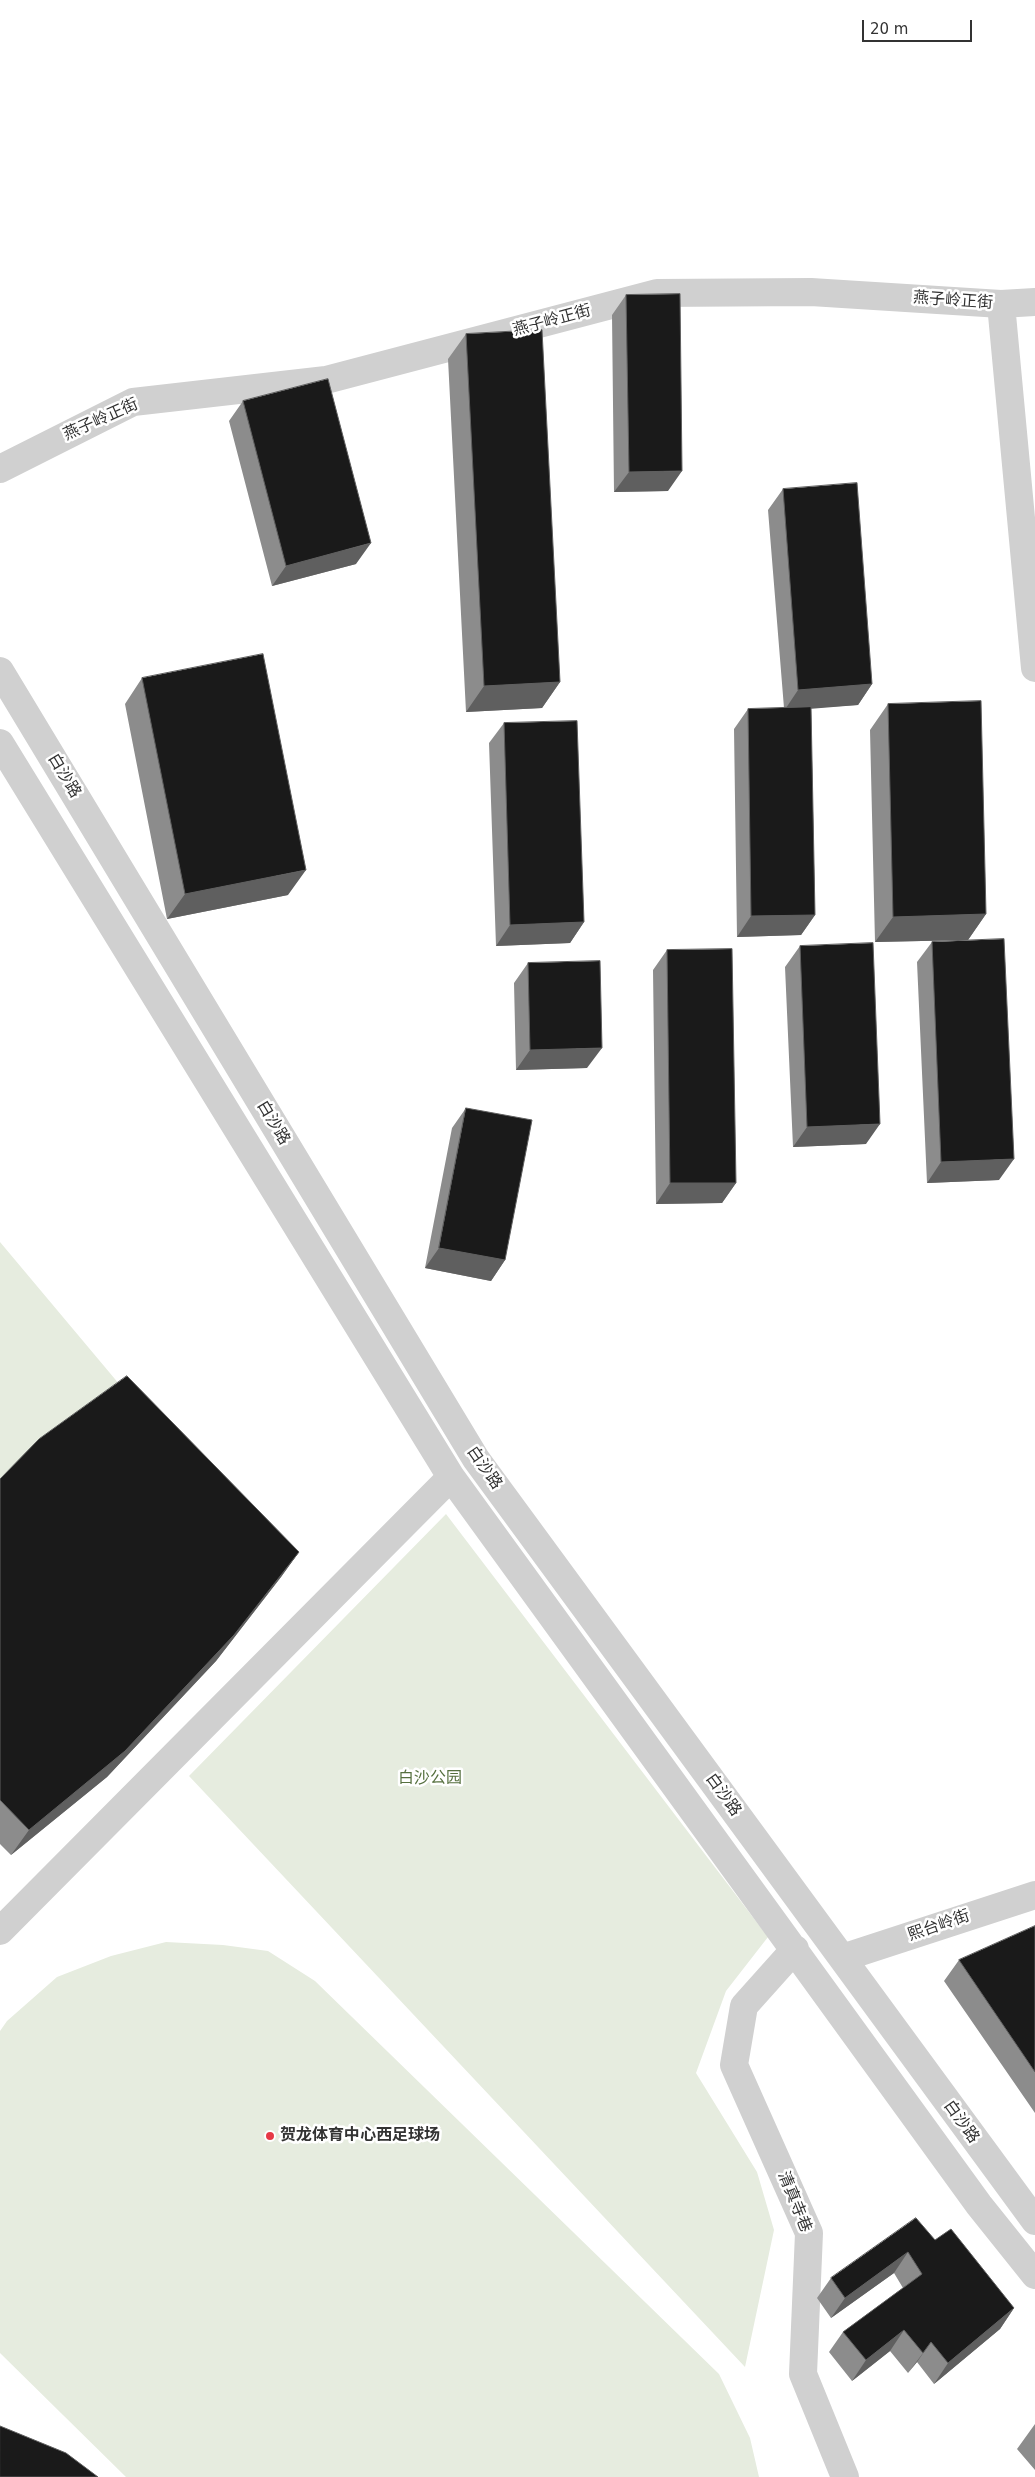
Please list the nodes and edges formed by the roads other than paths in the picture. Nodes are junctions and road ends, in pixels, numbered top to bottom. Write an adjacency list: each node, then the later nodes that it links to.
1 (1035, 302): 2 (street, 燕子岭正街)
2 (1001, 304): 3 (street, 燕子岭正街); 4 (street)
3 (0, 468)
4 (1035, 668)
5 (0, 670): 11 (street, 白沙路)
6 (0, 743): 7 (street, 白沙路)
7 (451, 1477): 9 (street); 10 (street, 白沙路)
8 (1035, 1895): 11 (street, 熙台岭街)
9 (0, 1931)
10 (795, 1949): 13 (street, 白沙路); 14 (street, 清真寺巷)
11 (842, 1958): 12 (street, 白沙路)
12 (1035, 2221)
13 (1035, 2275)
14 (845, 2477)

